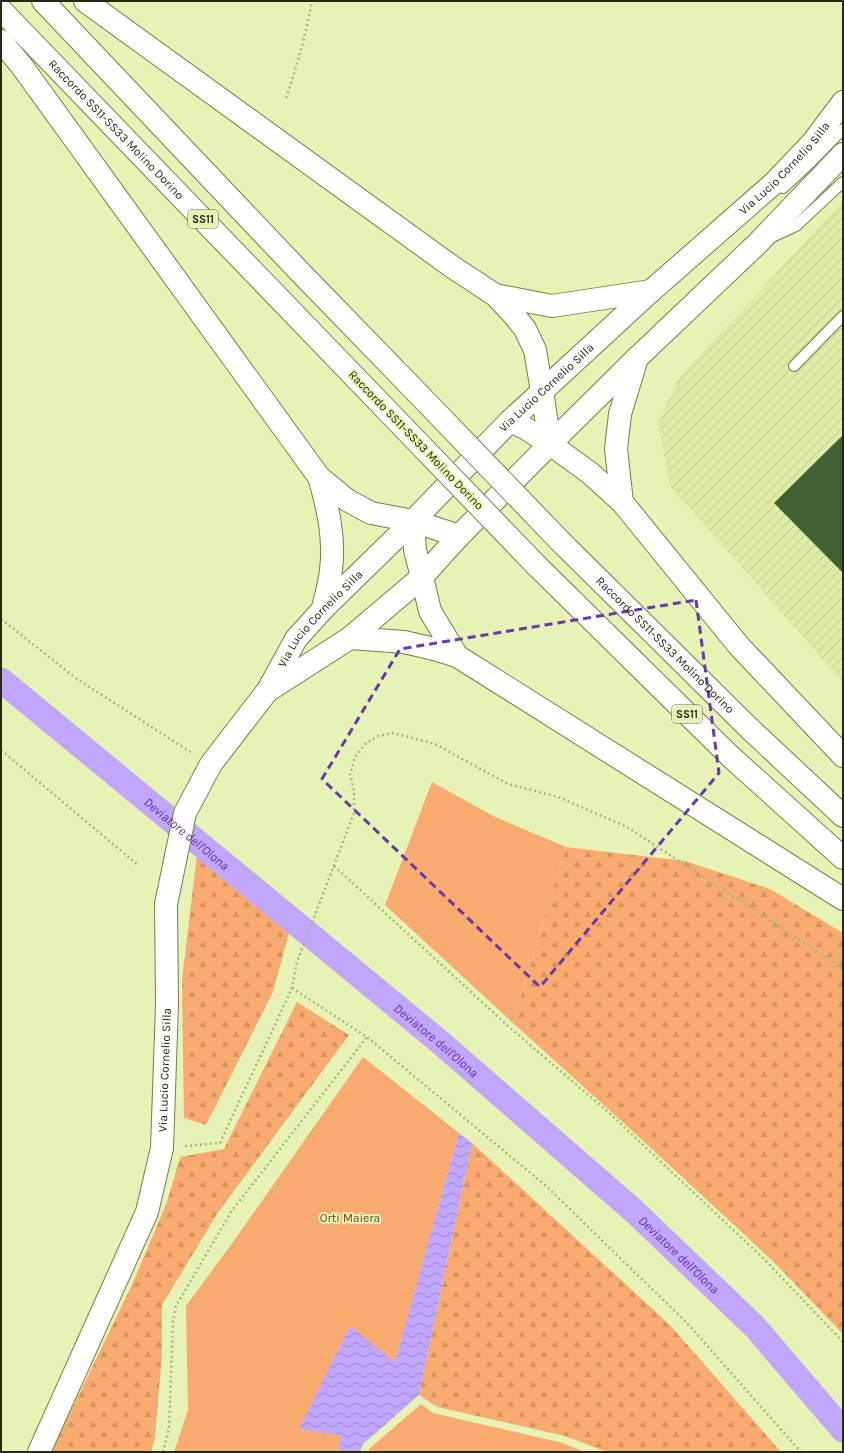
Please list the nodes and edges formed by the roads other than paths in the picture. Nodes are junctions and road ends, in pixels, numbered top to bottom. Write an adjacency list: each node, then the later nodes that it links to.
1 (43, 1): 29 (main road, Raccordo SS11-SS33 Molino Dorino / SS11, bridge)
2 (85, 1): 12 (main road)
3 (1, 10): 30 (main road, Raccordo SS11-SS33 Molino Dorino / SS11, bridge)
4 (1, 41): 19 (main road)
5 (843, 102): 9 (main road, Via Lucio Cornelio Silla)
6 (843, 129): 9 (lane)
7 (843, 154): 10 (main road, Via Lucio Cornelio Silla)
8 (843, 182): 10 (lane)
9 (720, 229): 11 (main road, Via Lucio Cornelio Silla)
10 (757, 244): 14 (main road, Via Lucio Cornelio Silla)
11 (651, 291): 12 (main road); 16 (main road, Via Lucio Cornelio Silla)
12 (496, 295): 16 (main road)
13 (843, 316): 15 (lane)
14 (637, 358): 18 (main road, Via Lucio Cornelio Silla); 20 (main road)
15 (794, 366)
16 (542, 391): 17 (main road, Via Lucio Cornelio Silla); 18 (main road)
17 (510, 421): 18 (main road); 21 (main road, Via Lucio Cornelio Silla)
18 (550, 444): 20 (main road); 22 (main road, Via Lucio Cornelio Silla)
19 (319, 477): 21 (main road); 24 (main road)
20 (622, 502): 28 (main road)
21 (413, 521): 22 (main road); 23 (main road); 24 (main road, Via Lucio Cornelio Silla)
22 (459, 536): 23 (main road, Via Lucio Cornelio Silla)
23 (422, 577): 25 (main road, Via Lucio Cornelio Silla); 26 (main road)
24 (322, 609): 27 (main road, Via Lucio Cornelio Silla)
25 (350, 638): 26 (main road); 27 (main road, Via Lucio Cornelio Silla)
26 (457, 656): 31 (main road)
27 (268, 690): 32 (main road, Via Lucio Cornelio Silla)
28 (843, 756)
29 (843, 816)
30 (843, 858)
31 (843, 899)
32 (39, 1452)

